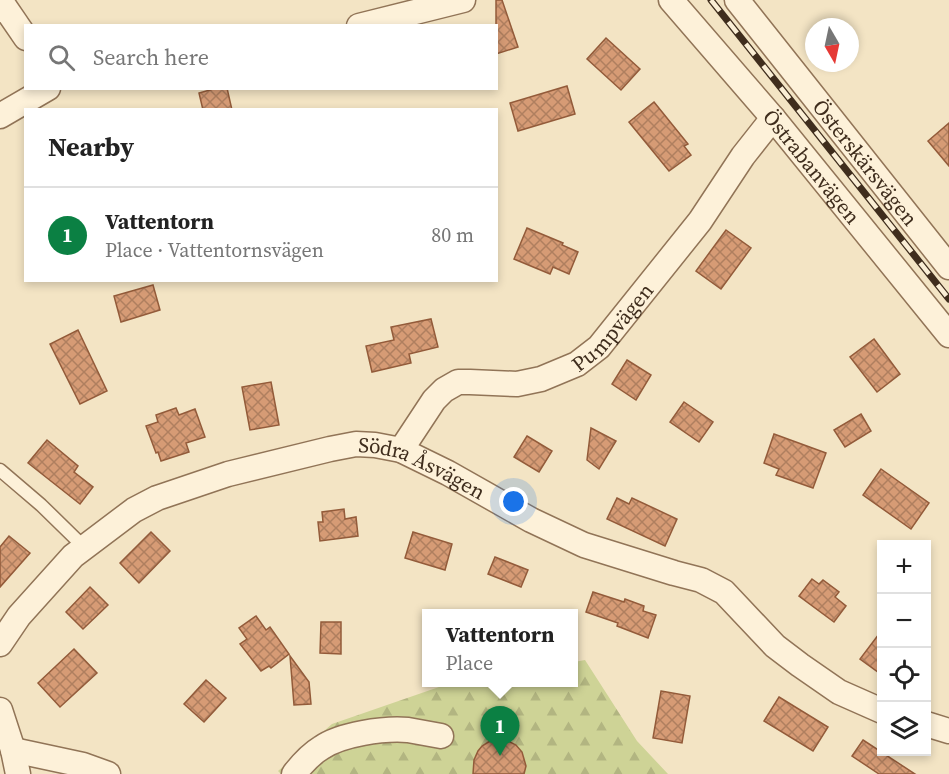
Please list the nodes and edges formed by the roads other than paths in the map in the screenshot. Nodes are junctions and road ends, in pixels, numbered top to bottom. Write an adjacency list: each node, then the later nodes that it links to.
1 (0, 0): 7 (street)
2 (463, 0): 5 (street)
3 (671, 0): 10 (street, Östrabanvägen)
4 (737, 0): 11 (street, Österskärsvägen)
5 (416, 6): 6 (street)
6 (365, 24)
7 (24, 35)
8 (45, 90): 9 (street)
9 (0, 117)
10 (773, 118): 12 (street, Östrabanvägen); 13 (street, Pumpvägen)
11 (949, 267)
12 (949, 335)
13 (401, 450): 15 (street, Södra Åsvägen); 17 (street, Södra Åsvägen)
14 (0, 470): 15 (lane)
15 (85, 548): 16 (street, Södra Åsvägen)
16 (0, 644)
17 (877, 709)
18 (0, 710): 22 (street)
19 (931, 725): 20 (street)
20 (949, 731)
21 (441, 736): 25 (street)
22 (13, 750): 23 (street); 24 (street)
23 (18, 774)
24 (108, 774)
25 (294, 774)

